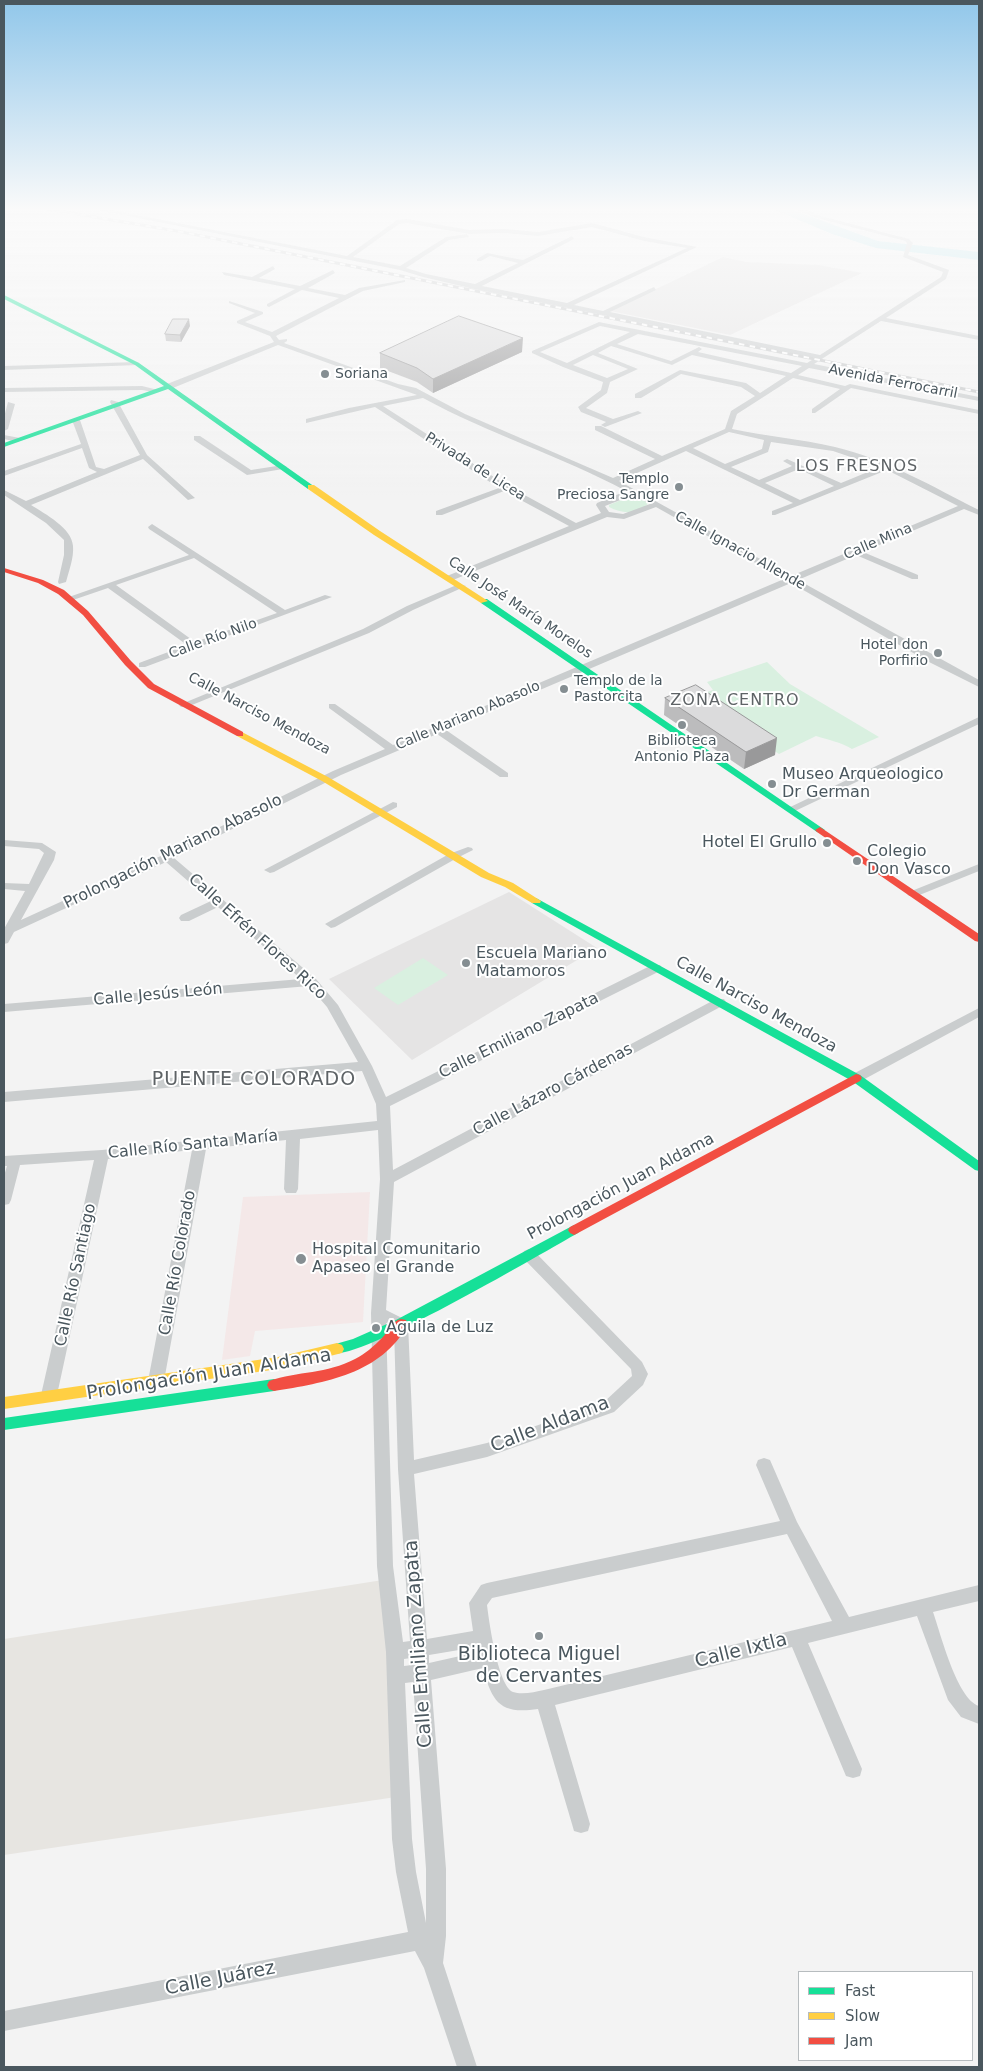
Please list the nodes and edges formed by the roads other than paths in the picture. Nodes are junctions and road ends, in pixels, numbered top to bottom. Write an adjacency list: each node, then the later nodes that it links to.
1 (19, 306): 17 (street, Calle José María Morelos)
2 (240, 306): 11 (street, Calle Ignacio Allende)
3 (331, 306): 11 (street)
4 (566, 306): 7 (street)
5 (619, 306): 7 (street)
6 (900, 306): 8 (street)
7 (603, 313): 16 (street)
8 (879, 319): 10 (street); 16 (street)
9 (638, 331): 12 (street); 13 (street, Avenida Ferrocarril); 19 (street, Avenida Ferrocarril)
10 (979, 338)
11 (278, 339): 24 (street); 28 (street, Calle Ignacio Allende)
12 (611, 344): 14 (street); 15 (street)
13 (707, 345): 15 (street); 18 (street, Avenida Ferrocarril)
14 (593, 352): 19 (street); 23 (street)
15 (692, 353): 21 (street)
16 (820, 357): 18 (street)
17 (137, 364): 20 (street); 24 (street, Calle José María Morelos)
18 (807, 365): 21 (street); 31 (street, Avenida Ferrocarril)
19 (565, 366): 23 (street)
20 (4, 368)
21 (791, 376): 25 (street); 30 (street)
22 (857, 378): 25 (street)
23 (606, 381): 40 (street)
24 (171, 384): 26 (street); 52 (street, Calle José María Morelos)
25 (848, 387): 35 (street); 36 (street)
26 (149, 389): 27 (street); 32 (street)
27 (4, 390)
28 (424, 396): 34 (street); 56 (street, Calle Ignacio Allende)
29 (638, 396): 30 (street)
30 (760, 396): 41 (street)
31 (979, 399)
32 (115, 403): 38 (street); 42 (street); 47 (street)
33 (11, 404): 42 (street)
34 (377, 405): 39 (street); 59 (street, Privada de Licea)
35 (815, 411)
36 (979, 412)
37 (638, 413): 40 (street)
38 (76, 420): 42 (street); 45 (street)
39 (309, 421)
40 (613, 422): 48 (street)
41 (728, 430): 44 (street); 46 (street)
42 (7, 438)
43 (197, 438): 52 (street)
44 (768, 439): 50 (street); 53 (street)
45 (84, 445): 54 (street); 55 (street)
46 (688, 449): 48 (street); 50 (street)
47 (144, 456): 54 (street); 62 (street)
48 (663, 460): 56 (street)
49 (788, 461): 51 (street)
50 (726, 466): 57 (street)
51 (800, 466): 57 (street); 58 (street)
52 (283, 467): 78 (street, Calle José María Morelos)
53 (887, 467): 58 (street); 66 (street)
54 (104, 472): 64 (street)
55 (4, 474)
56 (612, 481): 61 (street, Calle Ignacio Allende)
57 (758, 483): 63 (street)
58 (842, 486): 63 (street)
59 (505, 488): 68 (street); 71 (street, Privada de Licea)
60 (4, 492): 64 (street)
61 (632, 492): 65 (street, Calle Ignacio Allende); 70 (street)
62 (191, 498)
63 (800, 503): 67 (street)
64 (26, 504): 80 (street)
65 (656, 504): 70 (street); 79 (street, Calle Ignacio Allende)
66 (964, 506): 69 (street); 73 (street, Calle Mina)
67 (775, 512)
68 (439, 513)
69 (979, 513)
70 (606, 514): 71 (street)
71 (575, 526): 78 (street)
72 (152, 528): 74 (street)
73 (856, 552): 77 (street); 79 (street, Calle Mina)
74 (193, 556): 81 (street); 86 (street)
75 (4, 563): 80 (street, Calle Narciso Mendoza)
76 (4, 570): 85 (street, Calle Narciso Mendoza)
77 (915, 577)
78 (450, 578): 82 (street, Calle José María Morelos)
79 (792, 579): 89 (street, Calle Mariano Abasolo); 90 (street, Calle Ignacio Allende)
80 (62, 582): 83 (street, Calle Narciso Mendoza)
81 (111, 586): 83 (street); 87 (street)
82 (462, 586): 89 (street, Calle José María Morelos); 91 (street)
83 (82, 595): 85 (street); 88 (street, Calle Narciso Mendoza)
84 (328, 597): 86 (street, Calle Río Nilo)
85 (70, 598): 92 (street, Calle Narciso Mendoza)
86 (284, 613): 87 (street, Calle Río Nilo)
87 (194, 646): 88 (street, Calle Río Nilo)
88 (142, 665): 91 (street, Calle Narciso Mendoza)
89 (581, 667): 95 (street, Calle Mariano Abasolo); 103 (street, Calle José María Morelos)
90 (979, 684)
91 (196, 699): 92 (street); 97 (street, Calle Narciso Mendoza)
92 (184, 705): 99 (street, Calle Narciso Mendoza)
93 (332, 706): 96 (street)
94 (979, 720): 103 (street)
95 (437, 729): 96 (street, Calle Mariano Abasolo); 98 (street)
96 (392, 749): 97 (street, Calle Mariano Abasolo)
97 (337, 773): 99 (street, Prolongación Mariano Abasolo); 100 (street, Calle Narciso Mendoza)
98 (504, 774)
99 (326, 779): 104 (street, Calle Narciso Mendoza); 108 (street, Prolongación Mariano Abasolo)
100 (353, 782)
101 (377, 796): 102 (street)
102 (397, 807): 104 (street)
103 (790, 808): 115 (street, Calle José María Morelos)
104 (381, 812): 109 (street, Calle Narciso Mendoza); 111 (street)
105 (451, 840): 107 (street, Calle Narciso Mendoza)
106 (4, 843): 114 (street)
107 (468, 850): 109 (street); 112 (street, Calle Narciso Mendoza)
108 (167, 856): 116 (street, Calle Efrén Flores Rico); 119 (street, Prolongación Mariano Abasolo)
109 (453, 856): 112 (street, Calle Narciso Mendoza); 118 (street)
110 (979, 867): 115 (street)
111 (270, 870)
112 (509, 885): 121 (street, Calle Narciso Mendoza)
113 (4, 886): 114 (street)
114 (32, 888): 119 (street)
115 (914, 894): 120 (street, Calle José María Morelos)
116 (220, 901): 117 (street); 122 (street, Calle Efrén Flores Rico)
117 (185, 918)
118 (331, 924)
119 (6, 935)
120 (979, 939)
121 (656, 968): 123 (street, Calle Narciso Mendoza); 129 (street, Calle Emiliano Zapata)
122 (312, 982): 124 (street, Calle Jesús León); 126 (street, Calle Efrén Flores Rico)
123 (720, 1002): 127 (street, Calle Narciso Mendoza); 136 (street, Calle Lázaro Cárdenas)
124 (4, 1008)
125 (979, 1012): 127 (street)
126 (366, 1066): 128 (street); 129 (street, Calle Efrén Flores Rico)
127 (856, 1078): 135 (street, Calle Narciso Mendoza); 139 (street, Prolongación Juan Aldama)
128 (4, 1096)
129 (383, 1104): 130 (street, Calle Efrén Flores Rico)
130 (383, 1125): 131 (street, Calle Río Santa María); 136 (street, Calle Efrén Flores Rico)
131 (293, 1135): 132 (street, Calle Río Santa María); 137 (street)
132 (200, 1145): 133 (street, Calle Río Santa María); 144 (street, Calle Río Colorado)
133 (102, 1155): 134 (street, Calle Río Santa María); 145 (street, Calle Río Santiago)
134 (9, 1160): 138 (street)
135 (979, 1167)
136 (386, 1178): 140 (street, Calle Efrén Flores Rico)
137 (291, 1189)
138 (4, 1200)
139 (529, 1255): 141 (street, Prolongación Juan Aldama); 149 (street, Calle Aldama)
140 (378, 1313): 141 (street); 142 (street, Calle Efrén Flores Rico)
141 (401, 1324): 142 (street, Prolongación Juan Aldama); 143 (street, Prolongación Juan Aldama); 149 (street, Calle Emiliano Zapata)
142 (380, 1333): 143 (street, Calle Emiliano Zapata); 144 (street, Prolongación Juan Aldama)
143 (379, 1353): 147 (street, Prolongación Juan Aldama); 157 (street, Calle Emiliano Zapata)
144 (156, 1382): 145 (street, Prolongación Juan Aldama)
145 (49, 1395): 146 (street, Prolongación Juan Aldama)
146 (4, 1403)
147 (4, 1424)
148 (764, 1465): 150 (street)
149 (406, 1469): 156 (street, Calle Emiliano Zapata)
150 (791, 1526): 153 (street); 154 (street)
151 (979, 1593): 152 (street, Calle Ixtla)
152 (922, 1606): 153 (street, Calle Ixtla); 162 (street)
153 (844, 1625): 155 (street, Calle Ixtla)
154 (483, 1638): 156 (street); 158 (street)
155 (797, 1638): 161 (street, Calle Ixtla); 163 (street)
156 (419, 1649): 157 (street); 159 (street, Calle Emiliano Zapata)
157 (395, 1652): 160 (street, Calle Emiliano Zapata)
158 (488, 1658): 159 (street); 161 (street, Calle Ixtla)
159 (422, 1673): 160 (street); 165 (street, Calle Emiliano Zapata)
160 (395, 1675): 165 (street, Calle Emiliano Zapata)
161 (544, 1699): 164 (street)
162 (973, 1713)
163 (853, 1769)
164 (581, 1824)
165 (428, 1939): 166 (street, Calle Juárez); 167 (street, Calle Emiliano Zapata)
166 (4, 2021)
167 (467, 2067)

